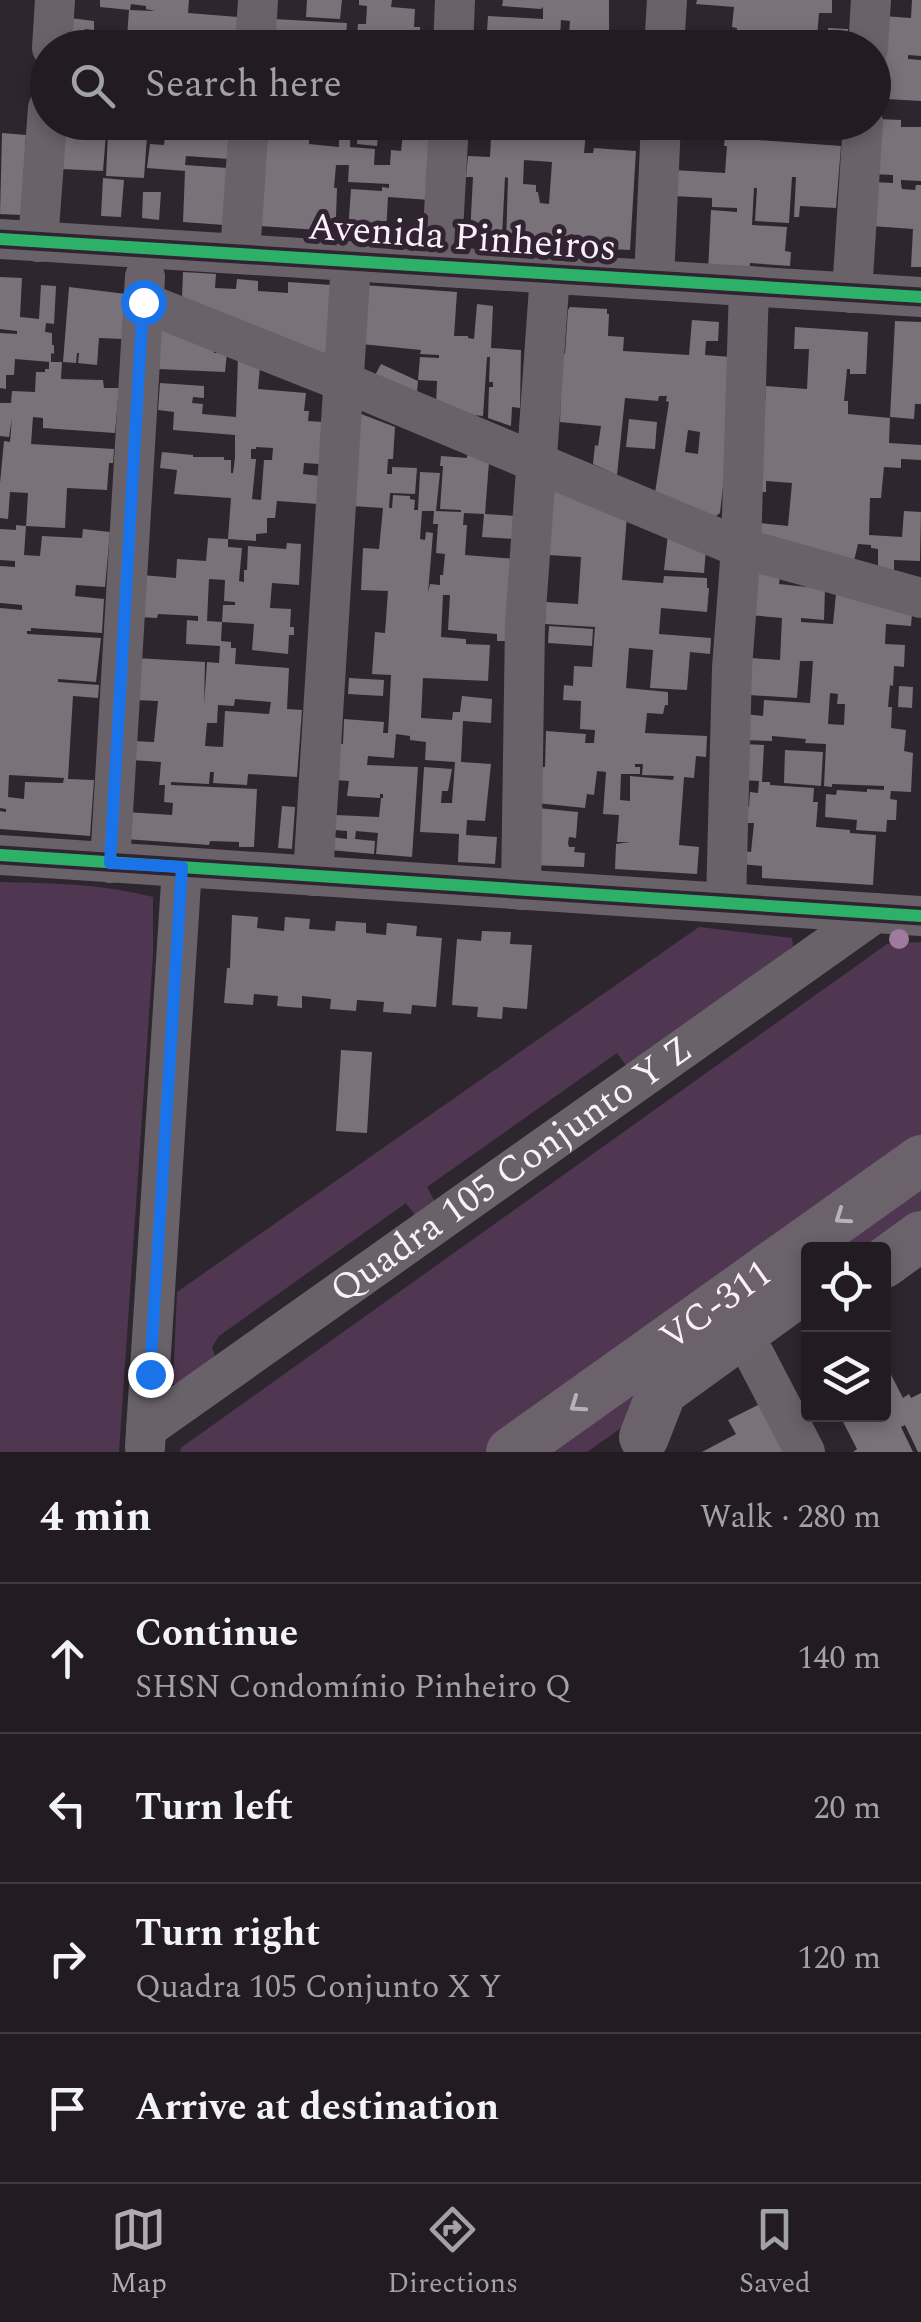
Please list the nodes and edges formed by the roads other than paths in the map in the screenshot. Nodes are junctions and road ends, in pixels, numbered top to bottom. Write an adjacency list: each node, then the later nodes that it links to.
1 (55, 0): 6 (street)
2 (258, 0): 7 (street)
3 (455, 0): 8 (street)
4 (666, 0): 9 (street)
5 (871, 0): 10 (street)
6 (53, 30)
7 (256, 30)
8 (454, 30)
9 (665, 30)
10 (869, 30)
11 (41, 140): 16 (street)
12 (248, 140): 18 (street)
13 (448, 140): 20 (street)
14 (660, 140): 22 (street)
15 (862, 140): 24 (street)
16 (19, 240): 17 (street, Avenida Pinheiros)
17 (146, 248): 18 (street, Avenida Pinheiros); 26 (street)
18 (240, 254): 19 (street, Avenida Pinheiros)
19 (350, 261): 20 (street, Avenida Pinheiros); 27 (street)
20 (442, 267): 21 (street, Avenida Pinheiros)
21 (550, 274): 22 (street, Avenida Pinheiros); 28 (street)
22 (654, 280): 23 (street, Avenida Pinheiros)
23 (748, 286): 24 (street, Avenida Pinheiros); 29 (street)
24 (852, 292): 25 (street, Avenida Pinheiros)
25 (921, 297)
26 (143, 302): 27 (street); 32 (street)
27 (344, 382): 28 (street); 34 (street)
28 (536, 462): 29 (street); 35 (street)
29 (741, 548): 30 (street); 36 (street)
30 (921, 598)
31 (0, 855): 32 (street)
32 (110, 863): 33 (street)
33 (182, 867): 34 (street); 45 (street)
34 (312, 876): 35 (street)
35 (520, 890): 36 (street)
36 (726, 903): 37 (street)
37 (875, 913): 38 (street); 45 (street, Quadra 105 Conjunto Y Z)
38 (921, 916)
39 (921, 1160): 42 (main road, VC-311, one-way to 42)
40 (921, 1236): 41 (main road)
41 (891, 1258)
42 (768, 1269): 46 (main road); 47 (main road, VC-311, one-way to 47)
43 (801, 1321): 44 (main road, VC-311)
44 (755, 1356): 46 (main road, VC-311); 48 (street)
45 (145, 1440)
46 (633, 1444)
47 (511, 1452)
48 (806, 1452)

